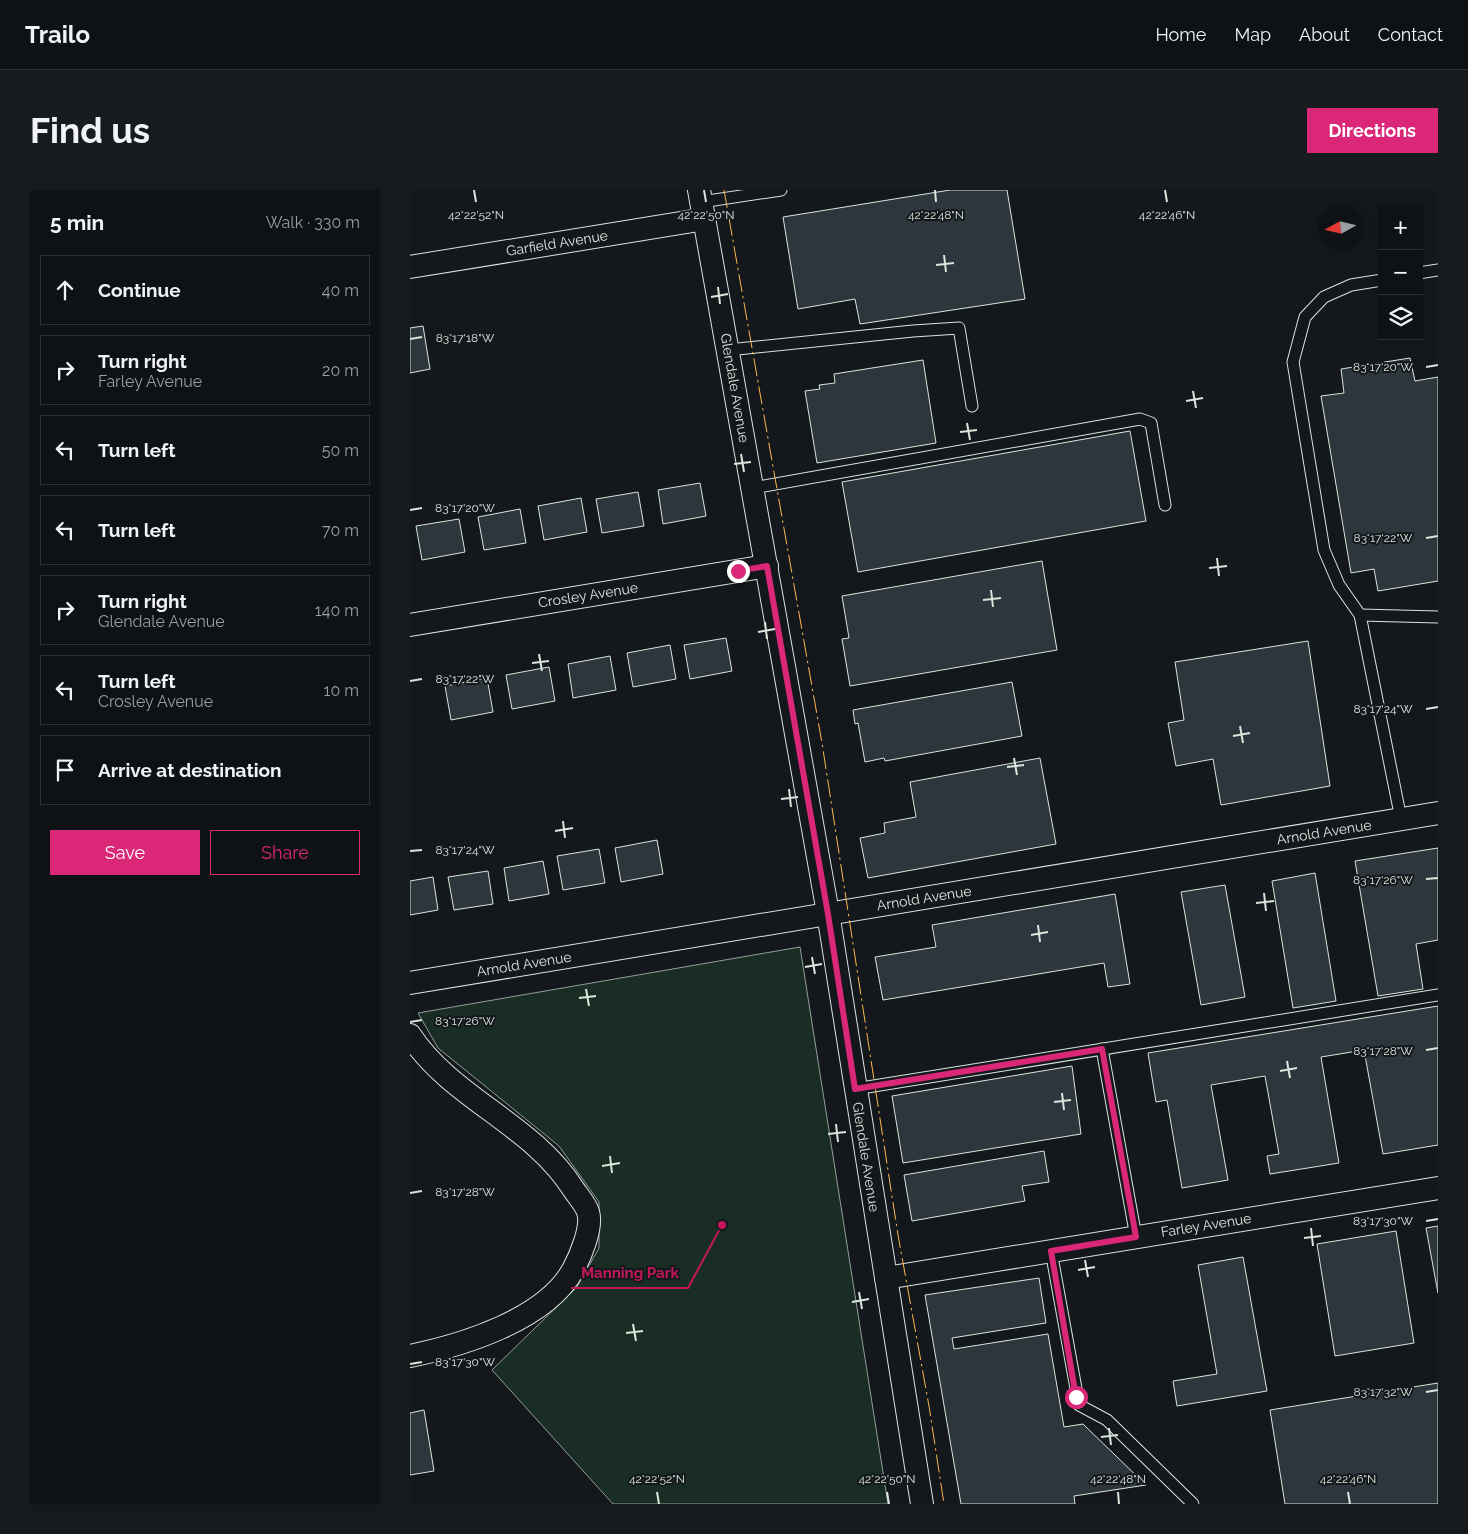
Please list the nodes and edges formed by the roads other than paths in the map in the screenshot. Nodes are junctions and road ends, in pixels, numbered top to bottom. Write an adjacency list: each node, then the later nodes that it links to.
1 (781, 190): 2 (lane)
2 (702, 204): 3 (street, Garfield Avenue); 7 (street, Glendale Avenue)
3 (410, 267)
4 (1438, 270): 5 (lane)
5 (1423, 272)
6 (1378, 281): 12 (lane)
7 (728, 350): 8 (lane); 9 (street, Glendale Avenue)
8 (972, 406)
9 (753, 488): 10 (lane); 11 (street, Glendale Avenue)
10 (1165, 505)
11 (767, 566): 14 (street, Crosley Avenue); 17 (street, Glendale Avenue)
12 (1360, 615): 13 (lane); 16 (lane)
13 (1438, 618)
14 (410, 624)
15 (1438, 813): 16 (street, Arnold Avenue)
16 (1401, 819): 17 (street, Arnold Avenue)
17 (828, 914): 18 (street, Arnold Avenue); 22 (street, Glendale Avenue)
18 (410, 983)
19 (1438, 995): 21 (lane)
20 (410, 1035): 27 (street)
21 (1102, 1049): 22 (lane); 24 (lane)
22 (855, 1089): 26 (street, Glendale Avenue)
23 (1438, 1188): 24 (street, Farley Avenue)
24 (1136, 1237): 25 (street, Farley Avenue)
25 (1051, 1251): 26 (street, Farley Avenue); 29 (lane)
26 (886, 1278): 28 (street, Glendale Avenue)
27 (410, 1356)
28 (922, 1504)
29 (1193, 1504)

